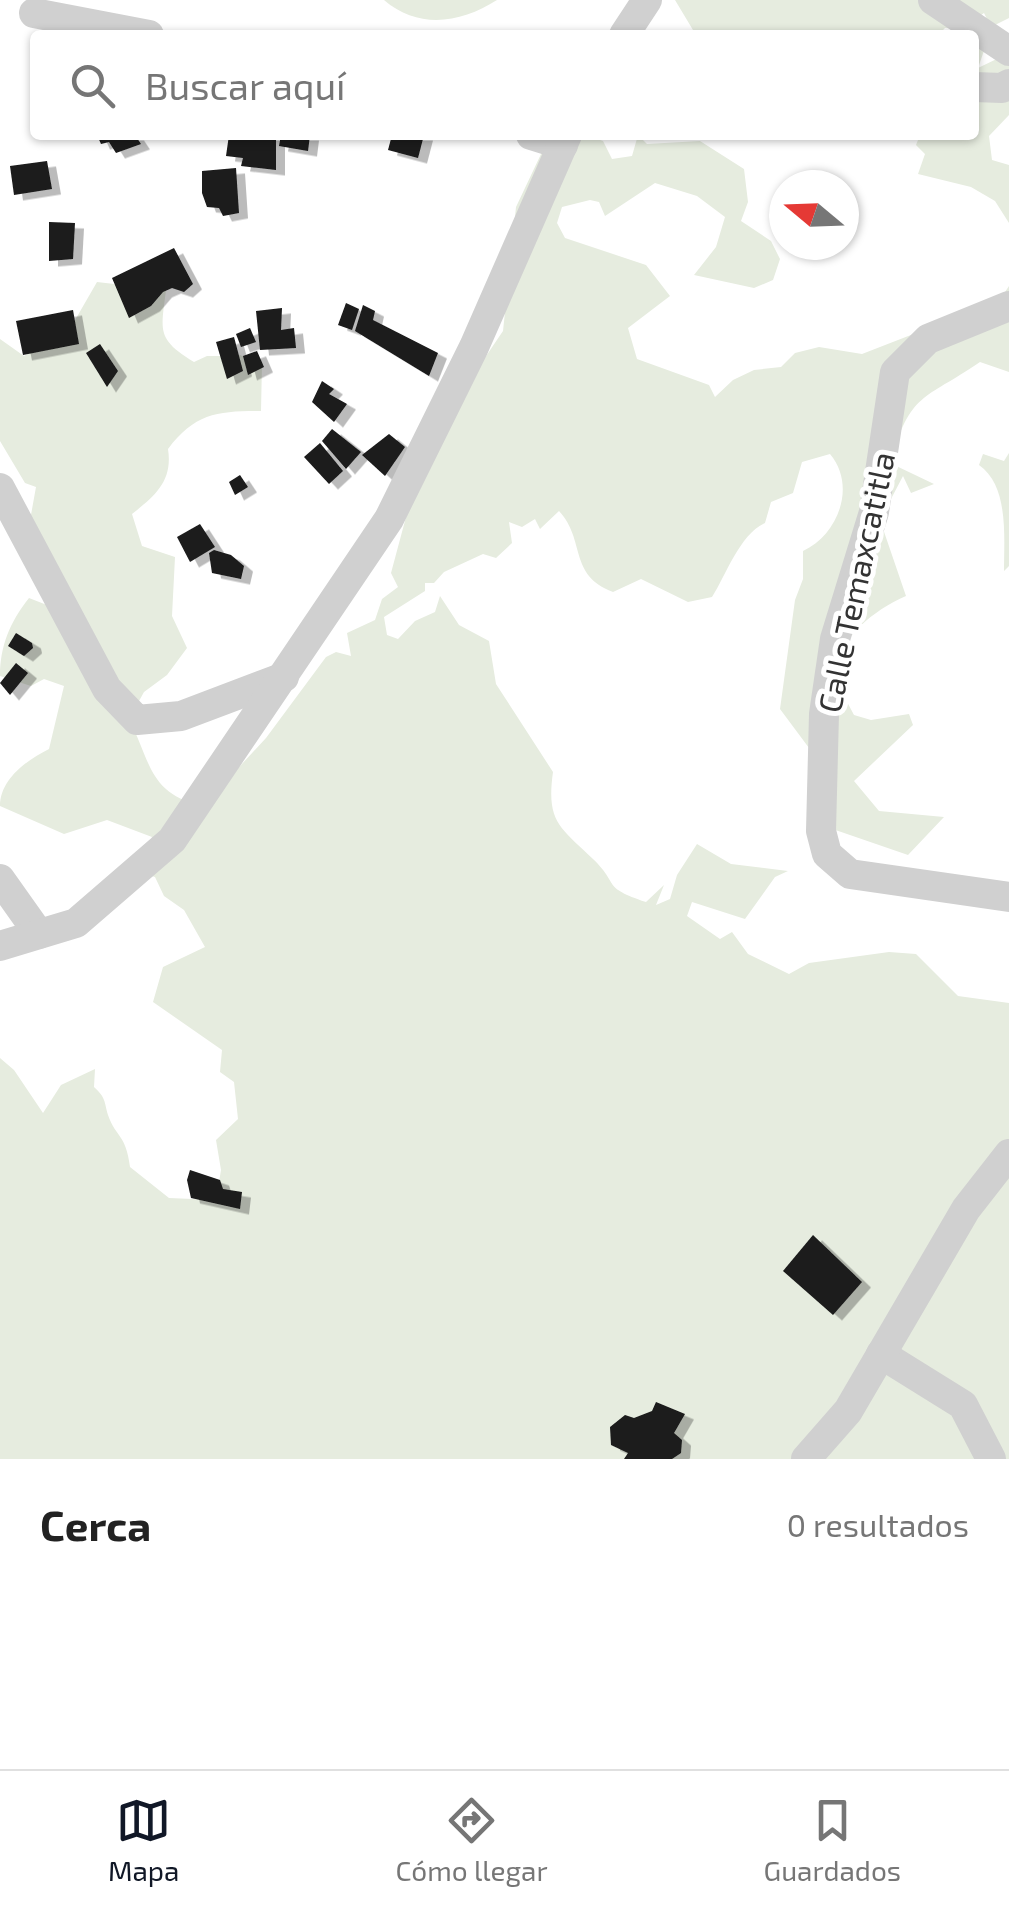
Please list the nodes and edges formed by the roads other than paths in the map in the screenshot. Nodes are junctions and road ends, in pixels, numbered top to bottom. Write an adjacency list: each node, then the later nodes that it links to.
1 (648, 0): 5 (street)
2 (933, 0): 6 (street)
3 (34, 13): 4 (street)
4 (122, 30)
5 (627, 30)
6 (978, 30)
7 (979, 31): 8 (street)
8 (1009, 51)
9 (1009, 84): 10 (street)
10 (979, 87)
11 (565, 140): 14 (street)
12 (1009, 306): 16 (street, Calle Temaxcatitla)
13 (0, 488): 14 (street)
14 (284, 677): 17 (street)
15 (0, 879): 17 (street)
16 (1009, 897)
17 (39, 934): 18 (street)
18 (0, 946)
19 (1009, 1154): 20 (street)
20 (882, 1354): 21 (street); 22 (street)
21 (806, 1459)
22 (992, 1459)

